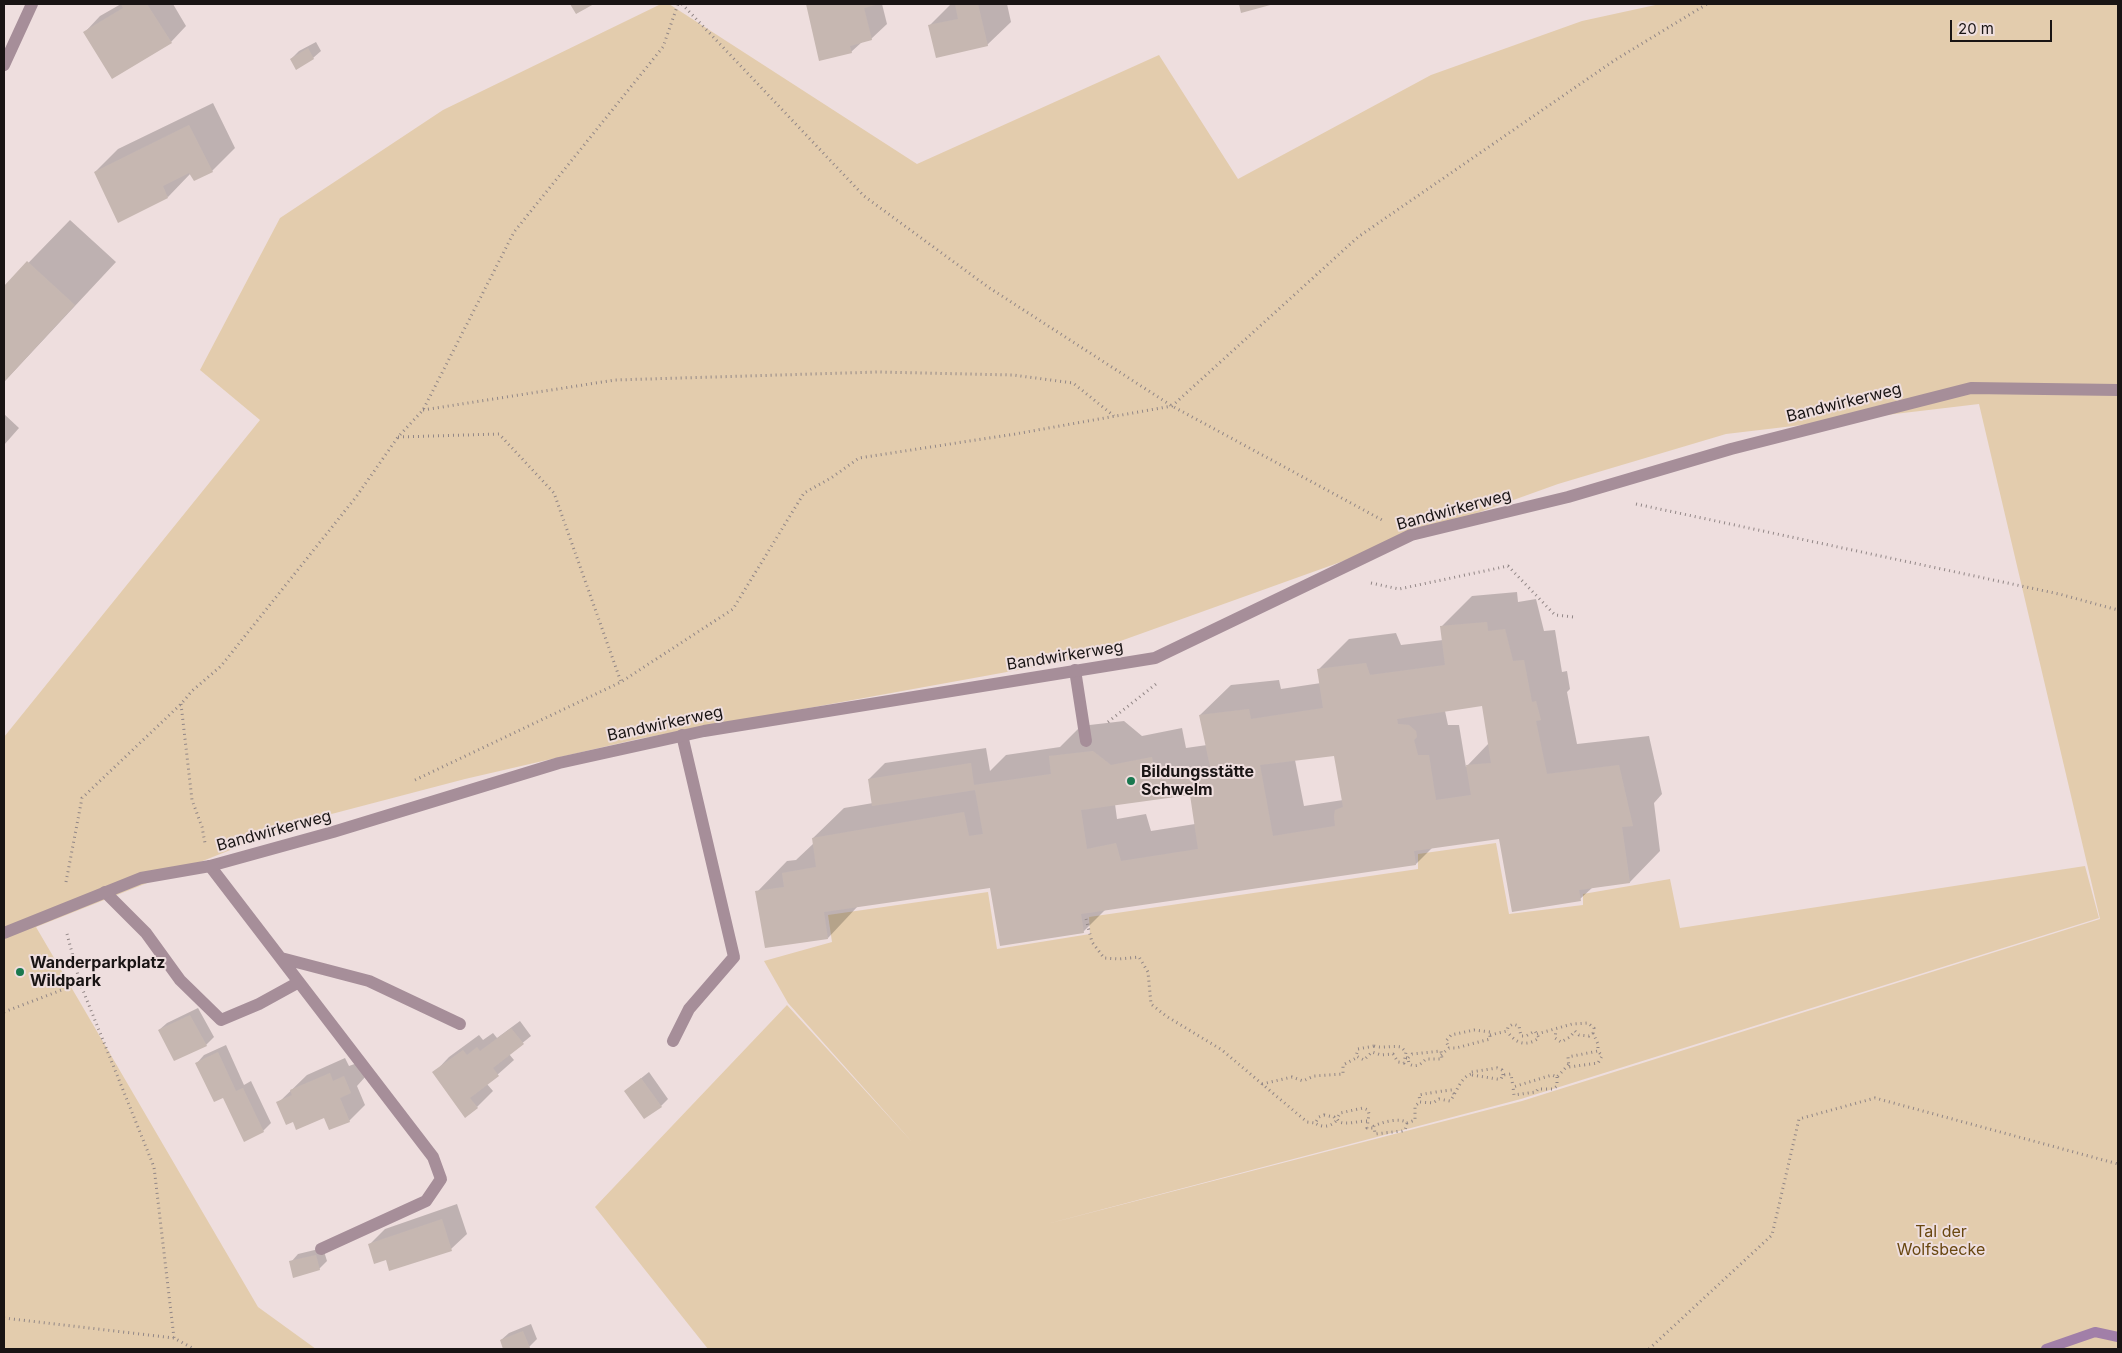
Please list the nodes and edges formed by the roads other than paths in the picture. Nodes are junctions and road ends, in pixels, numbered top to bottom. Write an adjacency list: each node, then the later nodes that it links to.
1 (32, 4): 2 (street)
2 (4, 65)
3 (2118, 390): 4 (street, Bandwirkerweg)
4 (1075, 670): 5 (street, Bandwirkerweg); 6 (street)
5 (682, 735): 7 (street, Bandwirkerweg); 13 (street)
6 (1085, 735)
7 (210, 866): 8 (street, Bandwirkerweg); 10 (street)
8 (105, 892): 9 (street, Bandwirkerweg); 11 (street)
9 (4, 933)
10 (281, 958): 11 (street); 12 (street)
11 (299, 982): 14 (street)
12 (460, 1024)
13 (673, 1041)
14 (321, 1249)

